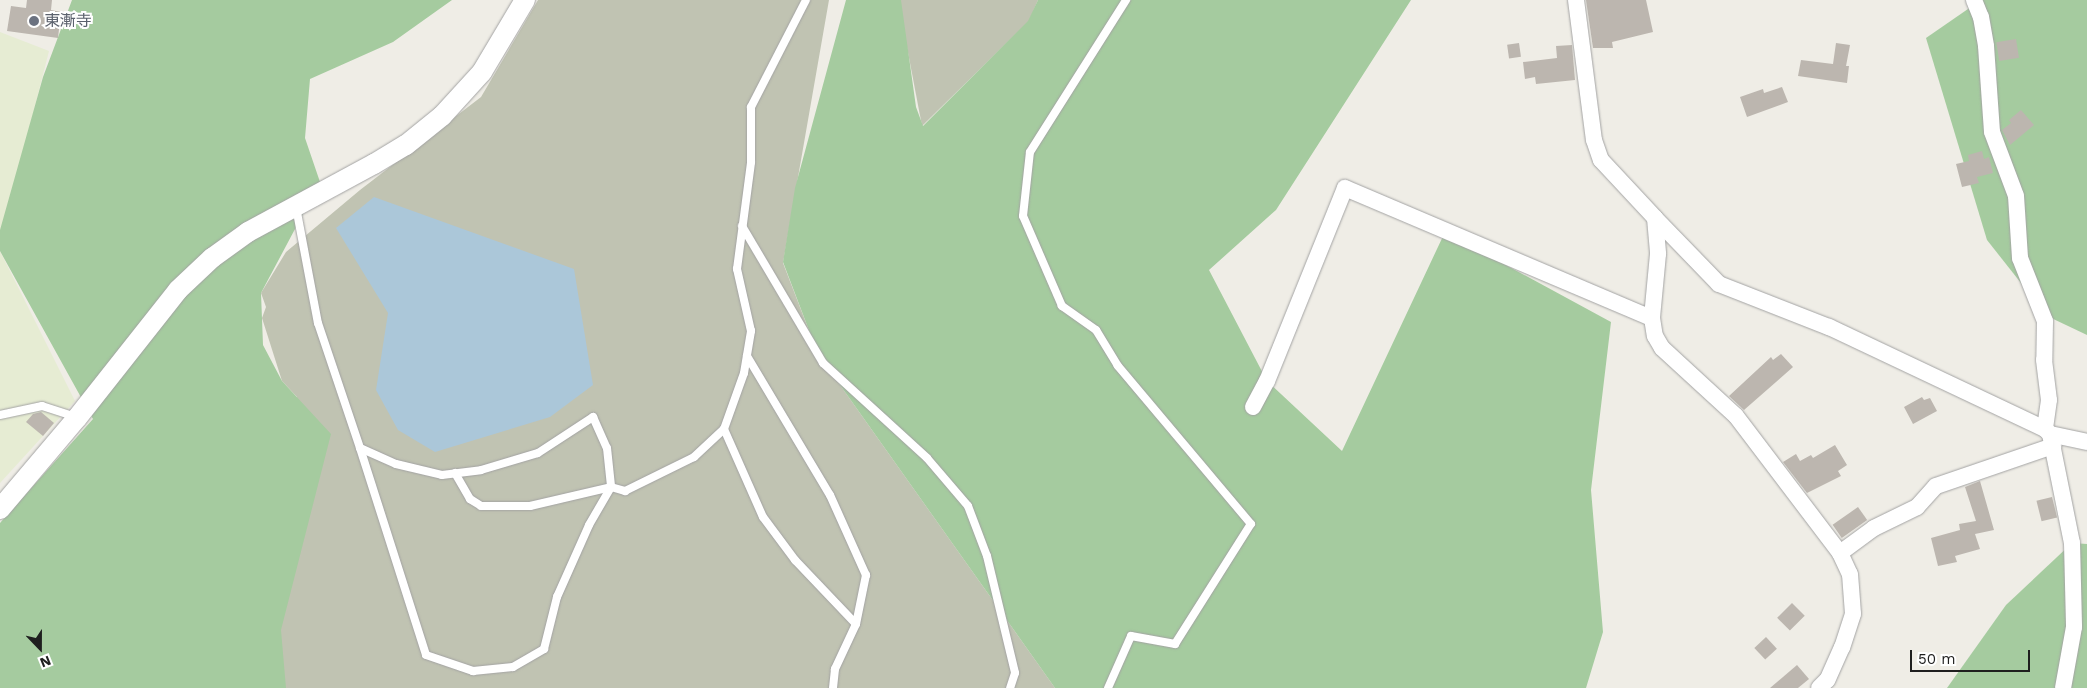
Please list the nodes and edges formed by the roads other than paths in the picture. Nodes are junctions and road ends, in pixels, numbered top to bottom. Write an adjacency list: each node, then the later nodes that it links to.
1 (525, 0): 6 (street)
2 (806, 0): 8 (lane)
3 (1126, 0): 25 (lane)
4 (1576, 0): 7 (street)
5 (1974, 0): 15 (street)
6 (296, 205): 13 (street); 17 (lane)
7 (1656, 218): 9 (street); 15 (street)
8 (742, 226): 10 (lane); 24 (lane)
9 (1652, 318): 11 (street); 21 (street)
10 (747, 356): 14 (lane); 22 (lane)
11 (1252, 407)
12 (0, 415): 13 (lane)
13 (77, 418): 20 (street)
14 (724, 428): 19 (lane); 22 (lane)
15 (2050, 436): 16 (street); 21 (street); 27 (street)
16 (2087, 442)
17 (360, 448): 18 (lane); 19 (lane)
18 (455, 473): 19 (lane); 19 (lane)
19 (611, 487)
20 (0, 509)
21 (1840, 553): 26 (street)
22 (856, 624): 23 (lane)
23 (833, 688)
24 (1010, 688)
25 (1108, 688)
26 (1819, 688)
27 (2063, 688)

